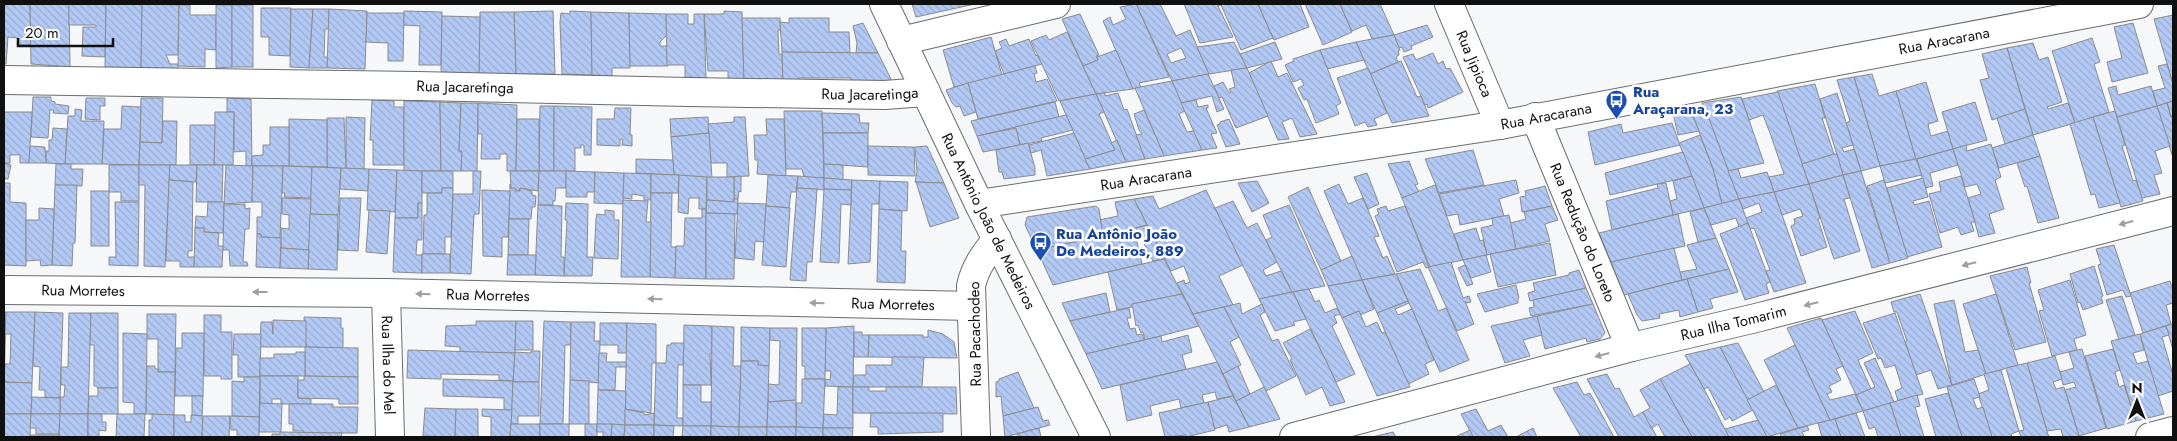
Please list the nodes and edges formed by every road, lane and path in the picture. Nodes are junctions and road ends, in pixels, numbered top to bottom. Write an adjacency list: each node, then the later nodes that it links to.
1 (884, 4): 5 (street, Rua Antônio João de Medeiros)
2 (1056, 4): 5 (street)
3 (1449, 4): 9 (street, Rua Jipioca)
4 (2139, 4): 8 (street, Rua Aracarana)
5 (902, 41): 7 (street, Rua Antônio João de Medeiros)
6 (4, 80): 7 (street, Rua Jacaretinga)
7 (926, 92): 10 (street, Rua Antônio João de Medeiros)
8 (1535, 117): 9 (street, Rua Aracarana); 16 (street, Rua Redução do Loreto)
9 (1500, 125): 10 (street, Rua Aracarana)
10 (979, 204): 12 (street, Rua Antônio João de Medeiros)
11 (2173, 211): 16 (street, Rua Ilha Tomarim, one-way to 16)
12 (997, 239): 15 (street, Rua Pacachodeo); 20 (street, Rua Antônio João de Medeiros)
13 (4, 290): 14 (street, Rua Morretes, one-way to 13)
14 (386, 293): 15 (street, Rua Morretes, one-way to 14); 18 (street, Rua Ilha do Mel)
15 (971, 306): 19 (street, Rua Pacachodeo)
16 (1630, 348): 21 (street, Rua Ilha Tomarim, one-way to 21)
17 (2173, 431): 22 (street)
18 (390, 437)
19 (976, 437)
20 (1096, 437)
21 (1294, 437)
22 (2150, 437)

